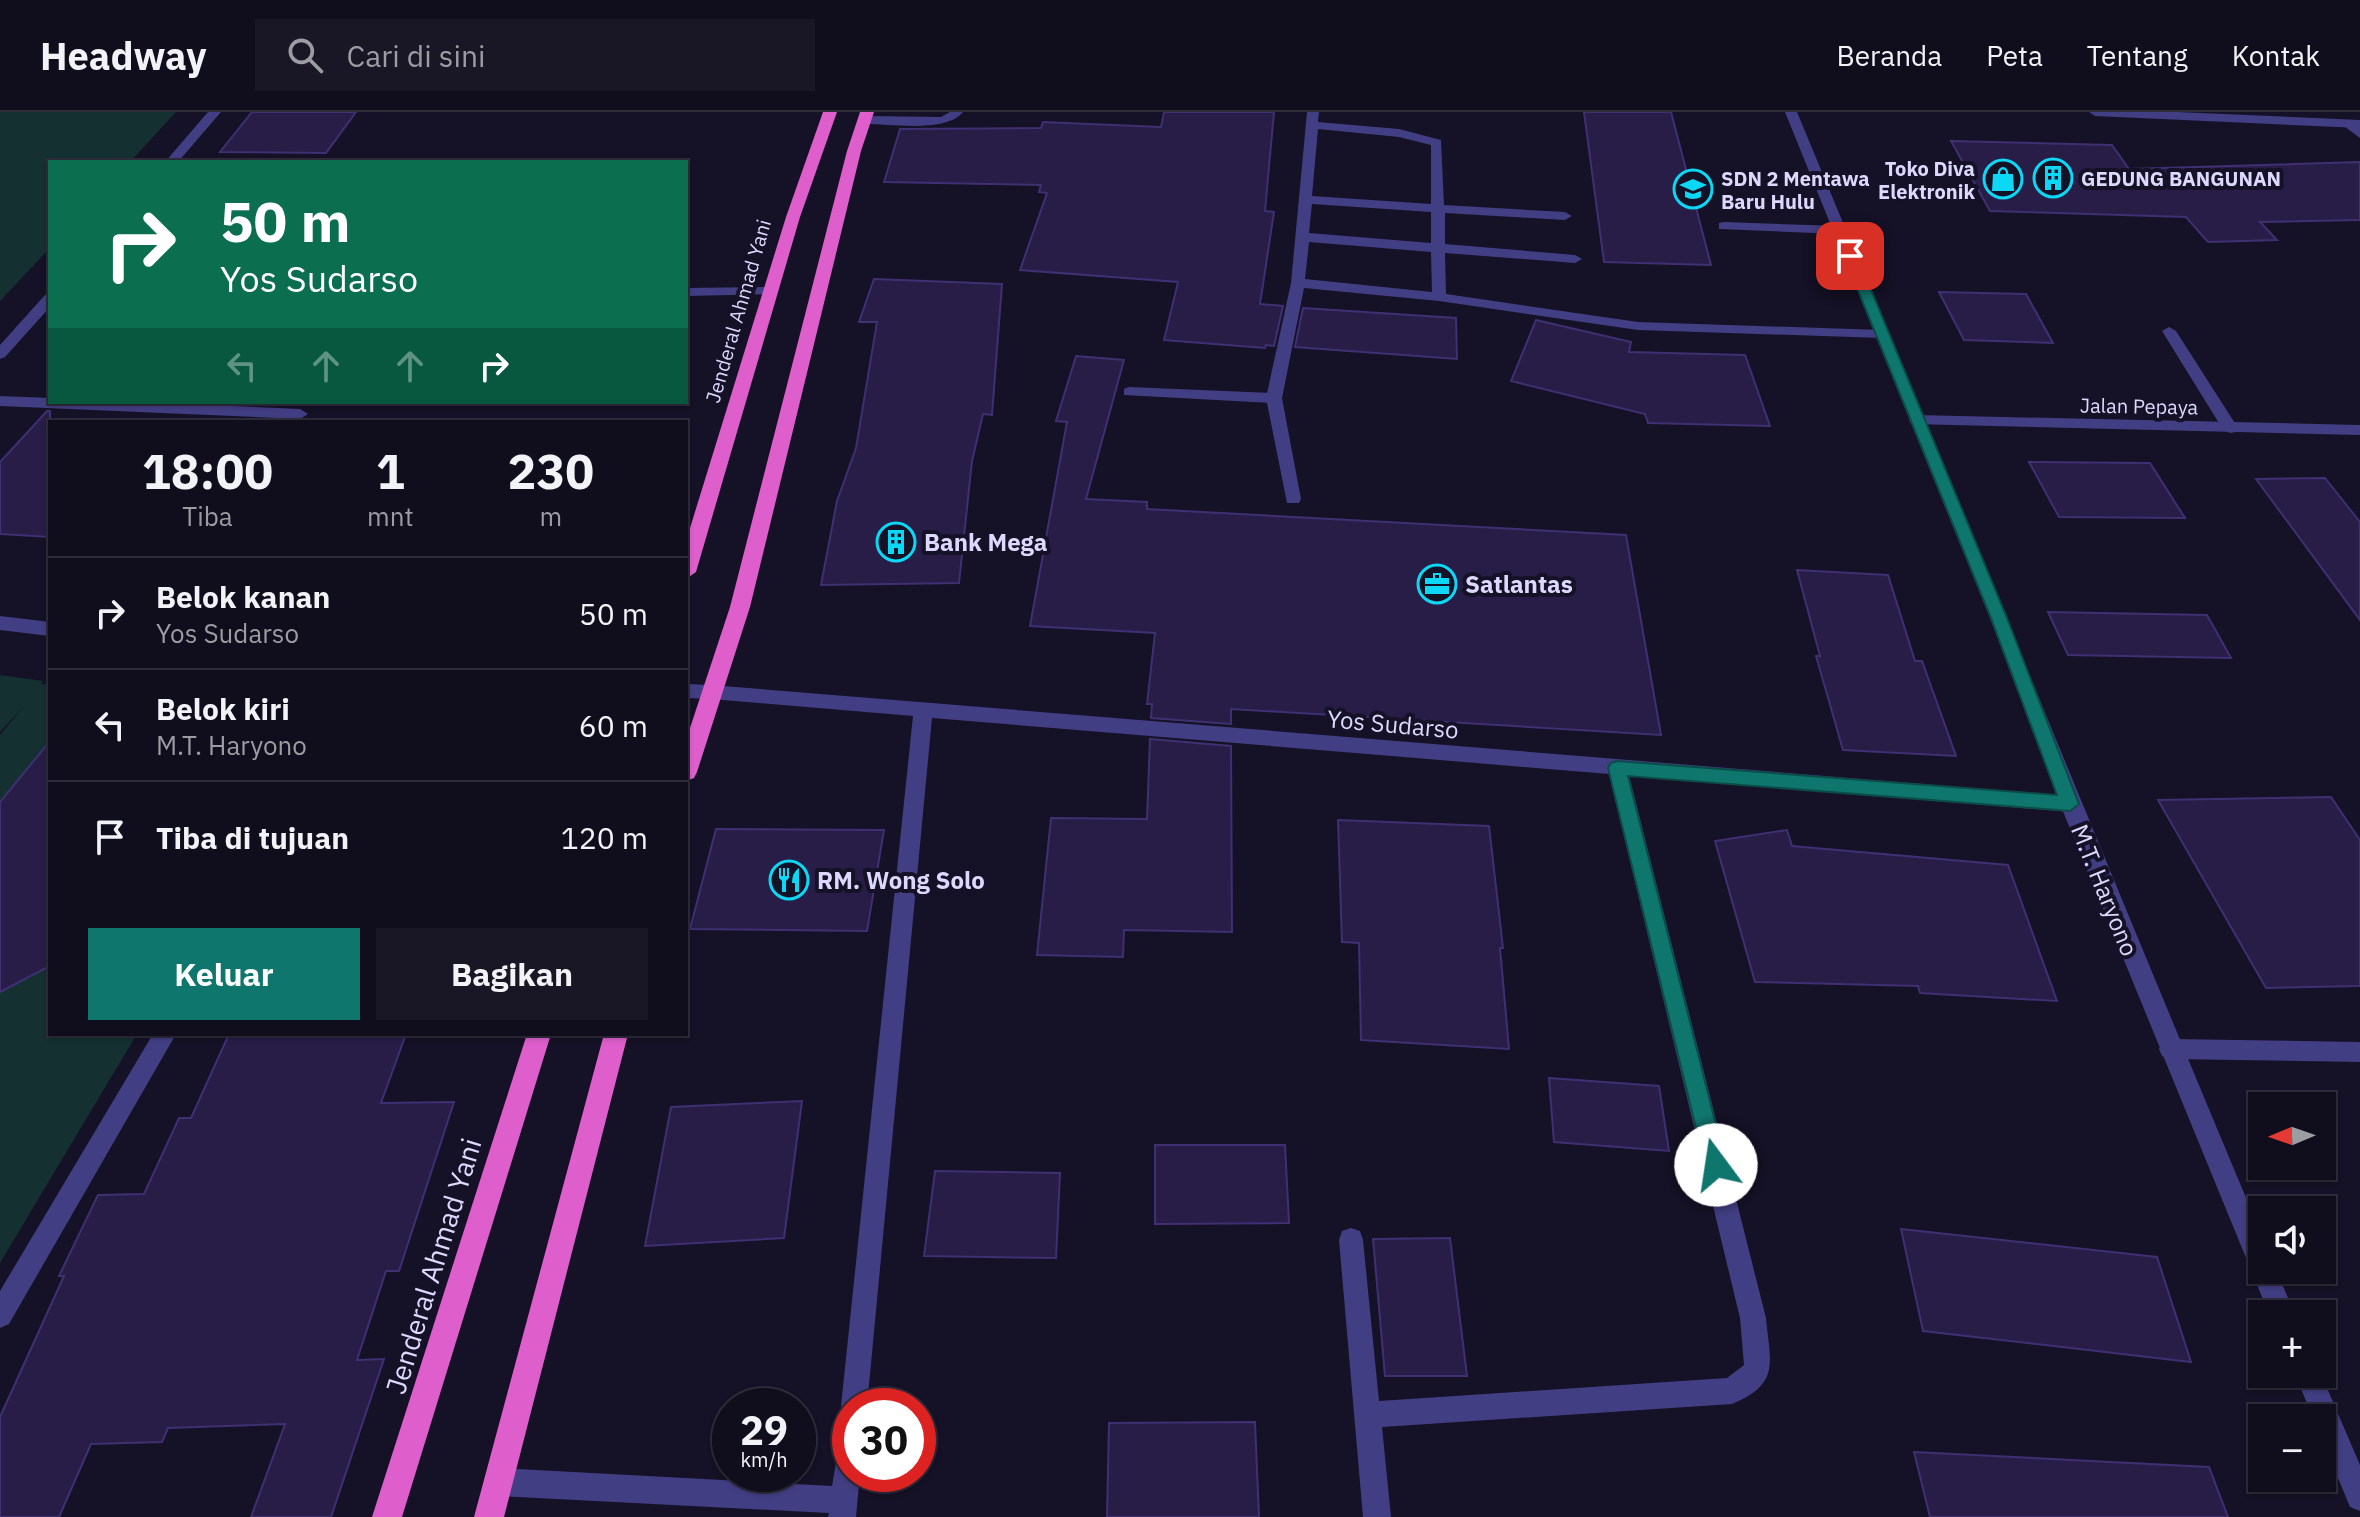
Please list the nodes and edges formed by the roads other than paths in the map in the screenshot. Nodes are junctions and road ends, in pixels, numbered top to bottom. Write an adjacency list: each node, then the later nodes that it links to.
1 (215, 112): 10 (street)
2 (830, 112): 20 (highway, Jenderal Ahmad Yani)
3 (957, 112): 6 (street)
4 (1791, 112): 15 (street, M.T. Haryono)
5 (2095, 112): 8 (street)
6 (866, 116): 41 (highway)
7 (1312, 119): 11 (street); 12 (street)
8 (2354, 123): 9 (street)
9 (2360, 134)
10 (173, 160)
11 (1307, 200): 12 (street); 16 (street)
12 (1437, 210): 13 (street); 17 (street)
13 (1565, 216)
14 (1724, 226): 15 (street)
15 (1839, 230): 25 (street, M.T. Haryono)
16 (1303, 237): 17 (street); 19 (street)
17 (1436, 249): 18 (street); 22 (street)
18 (1575, 259)
19 (1298, 283): 22 (street); 28 (street)
20 (771, 291): 21 (street); 37 (highway, Jenderal Ahmad Yani)
21 (688, 292)
22 (1439, 297): 25 (street)
23 (48, 300): 26 (street)
24 (2169, 331): 34 (street)
25 (1882, 334): 33 (street, M.T. Haryono)
26 (0, 354)
27 (1129, 392): 28 (street)
28 (1274, 398): 36 (street)
29 (0, 401): 30 (street)
30 (48, 403)
31 (69, 404): 32 (street)
32 (300, 414)
33 (1917, 420): 34 (street, Jalan Pepaya); 45 (street, M.T. Haryono)
34 (2230, 428): 35 (street, Jalan Pepaya)
35 (2360, 430)
36 (1293, 499)
37 (688, 565)
38 (0, 623): 39 (street)
39 (48, 629)
40 (688, 691): 41 (street, Yos Sudarso)
41 (711, 692): 42 (street, Yos Sudarso); 43 (highway)
42 (923, 712): 44 (street, Yos Sudarso); 54 (street)
43 (688, 766)
44 (1617, 768): 45 (street, Yos Sudarso); 56 (street)
45 (2070, 804): 49 (street, M.T. Haryono)
46 (164, 1036): 53 (street)
47 (538, 1036): 60 (highway, Jenderal Ahmad Yani)
48 (615, 1036): 57 (highway)
49 (2170, 1049): 50 (street); 51 (street, M.T. Haryono)
50 (2360, 1052)
51 (2248, 1233)
52 (1351, 1240): 56 (street)
53 (0, 1315)
54 (856, 1388)
55 (2314, 1388): 58 (street)
56 (1366, 1415): 62 (street)
57 (499, 1482): 59 (street); 61 (highway)
58 (2360, 1497)
59 (843, 1509)
60 (387, 1517)
61 (489, 1517)
62 (1377, 1517)

